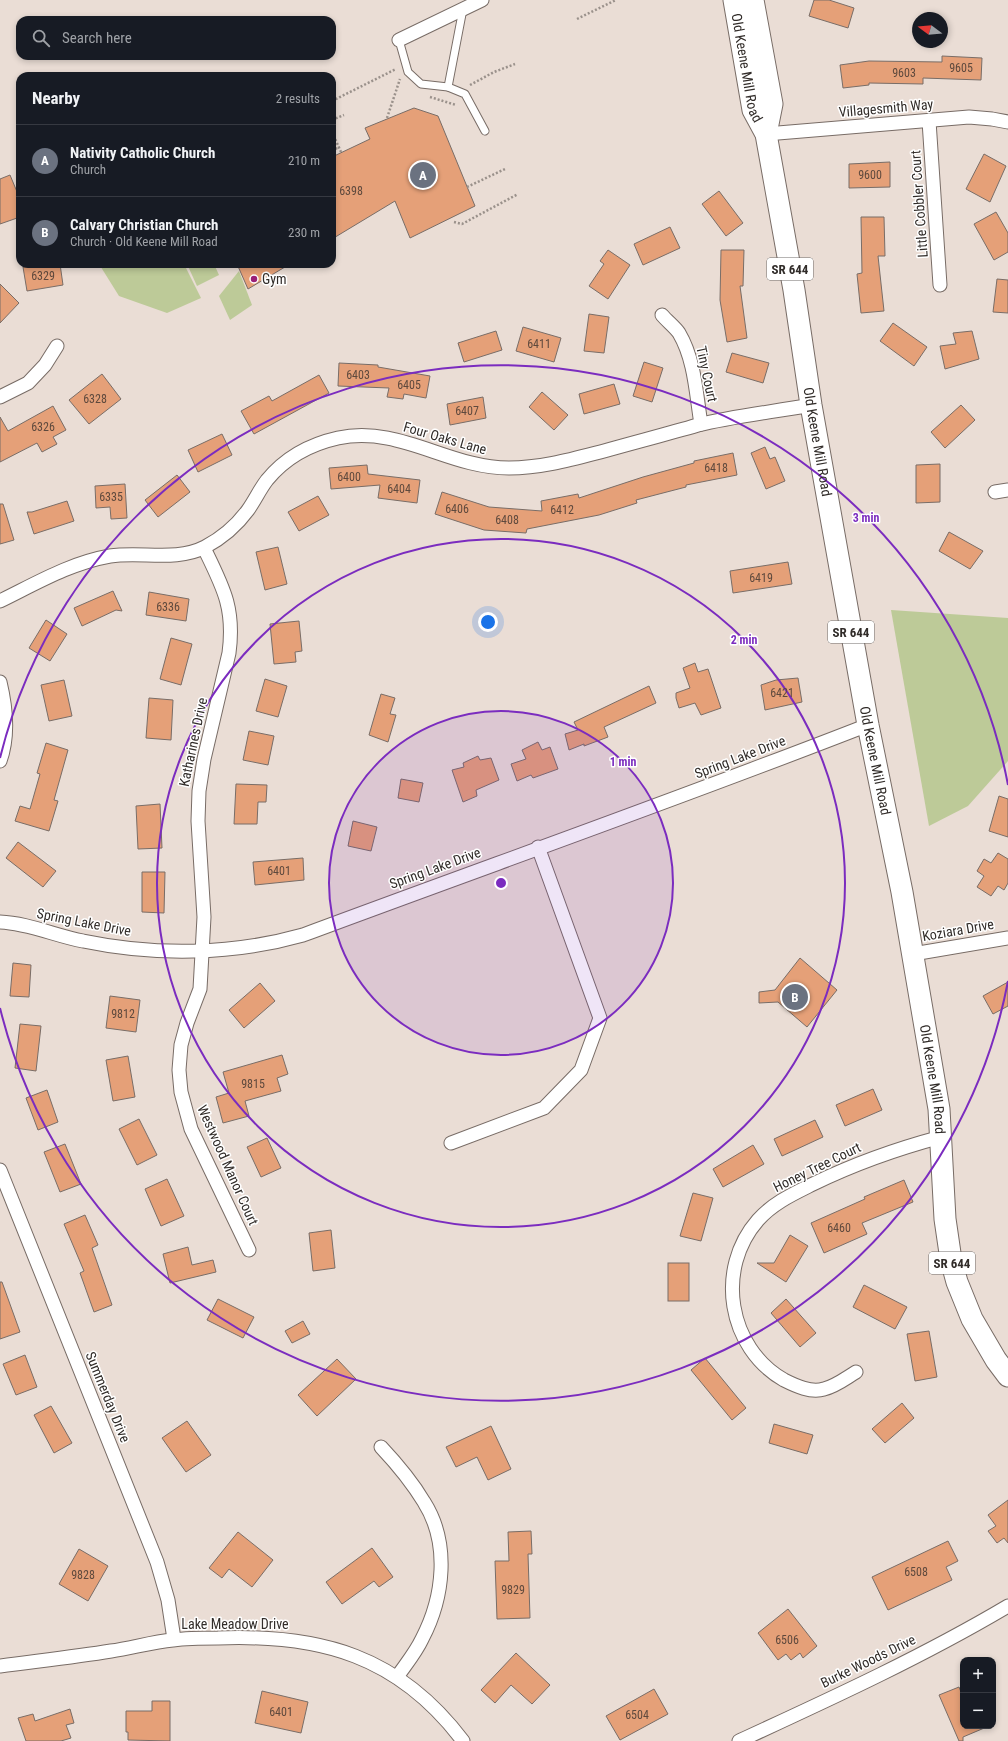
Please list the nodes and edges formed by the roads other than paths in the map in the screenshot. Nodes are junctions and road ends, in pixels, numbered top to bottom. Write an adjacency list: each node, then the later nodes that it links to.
1 (482, 0): 4 (street)
2 (734, 0): 10 (main road, Old Keene Mill Road / SR 644)
3 (753, 0): 10 (main road, Old Keene Mill Road / SR 644)
4 (463, 9): 5 (street); 6 (lane)
5 (399, 40): 6 (lane)
6 (448, 87): 9 (lane)
7 (929, 120): 8 (street, Villagesmith Way); 10 (street, Villagesmith Way); 11 (street, Little Cobbler Court)
8 (1008, 122)
9 (485, 131)
10 (766, 134): 15 (main road, Old Keene Mill Road / SR 644)
11 (940, 286)
12 (662, 315): 16 (street, Tiny Court)
13 (57, 346): 14 (street)
14 (0, 397)
15 (811, 405): 16 (street, Four Oaks Lane); 20 (main road, Old Keene Mill Road / SR 644)
16 (701, 424): 17 (street, Four Oaks Lane)
17 (204, 548): 18 (street); 25 (street, Katharines Drive)
18 (0, 601)
19 (0, 682): 21 (street)
20 (868, 725): 22 (street, Spring Lake Drive); 26 (main road, Old Keene Mill Road / SR 644)
21 (0, 761)
22 (538, 847): 25 (street, Spring Lake Drive); 28 (street)
23 (0, 922): 25 (street, Spring Lake Drive)
24 (1008, 938): 26 (street, Koziara Drive)
25 (202, 950): 30 (street, Westwood Manor Court)
26 (913, 954): 27 (main road, Old Keene Mill Road / SR 644)
27 (940, 1137): 31 (street, Honey Tree Court); 32 (main road, Old Keene Mill Road / SR 644)
28 (451, 1143)
29 (0, 1170): 35 (street, Summerday Drive)
30 (249, 1250)
31 (856, 1372)
32 (1008, 1376)
33 (381, 1447): 37 (street)
34 (1008, 1606): 39 (street, Burke Woods Drive)
35 (174, 1639): 36 (street, Lake Meadow Drive); 37 (street, Lake Meadow Drive)
36 (0, 1666)
37 (397, 1677): 38 (street, Lake Meadow Drive)
38 (463, 1741)
39 (739, 1741)

